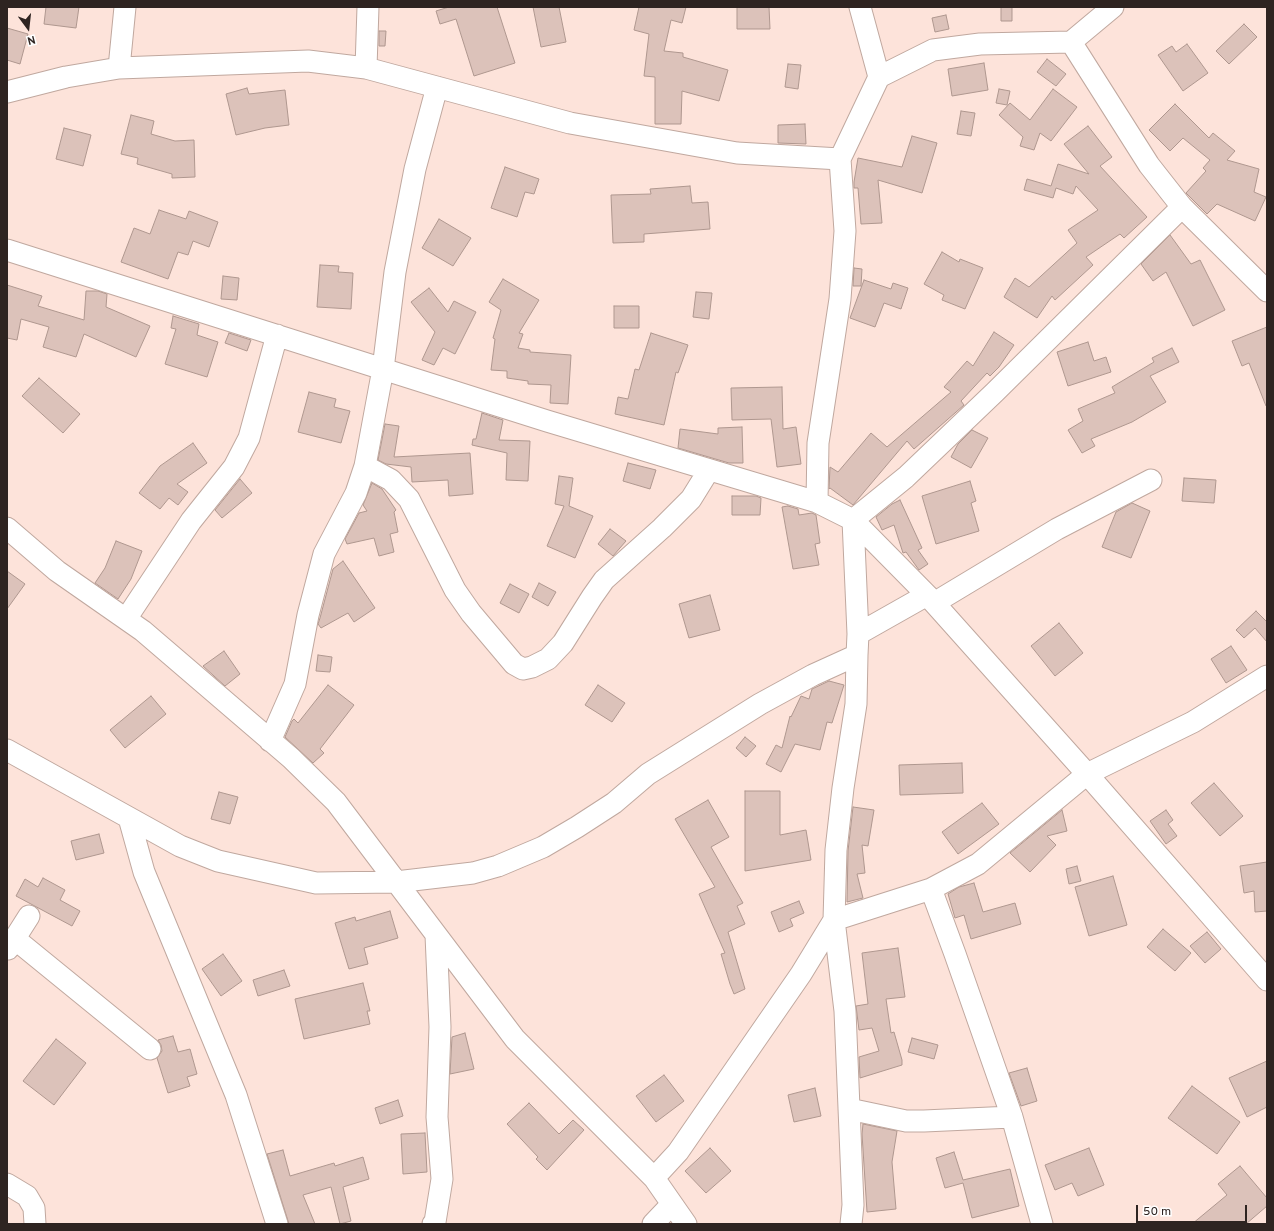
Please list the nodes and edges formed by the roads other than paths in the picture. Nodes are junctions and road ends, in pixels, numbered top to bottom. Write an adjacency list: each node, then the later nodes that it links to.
1 (125, 7): 6 (street)
2 (368, 7): 7 (street)
3 (860, 7): 8 (street)
4 (1112, 7): 5 (street)
5 (1071, 42): 8 (street); 12 (street)
6 (120, 68): 7 (street); 10 (street)
7 (366, 68): 9 (street)
8 (880, 76): 11 (street)
9 (437, 87): 11 (street); 16 (street)
10 (7, 92)
11 (840, 159): 20 (street)
12 (1182, 207): 14 (street); 21 (street)
13 (7, 250): 15 (street)
14 (1267, 291)
15 (277, 335): 16 (street); 24 (street)
16 (383, 369): 17 (street); 18 (street)
17 (365, 466): 18 (street); 28 (street)
18 (709, 470): 20 (street)
19 (1151, 480): 23 (street)
20 (817, 502): 21 (street)
21 (853, 520): 23 (street); 25 (street)
22 (7, 528): 24 (street)
23 (931, 599): 25 (street); 30 (street)
24 (126, 619): 28 (street)
25 (858, 634): 26 (street)
26 (857, 655): 32 (street); 35 (street)
27 (1267, 676): 30 (street)
28 (270, 741): 32 (street)
29 (7, 750): 31 (street)
30 (1086, 774): 33 (street); 38 (street)
31 (129, 818): 32 (street); 46 (street)
32 (396, 882): 36 (street)
33 (931, 889): 35 (street); 41 (street)
34 (29, 916): 37 (street)
35 (834, 920): 40 (street); 42 (street)
36 (436, 935): 42 (street); 47 (street)
37 (11, 944): 39 (street)
38 (1267, 980)
39 (150, 1049)
40 (849, 1109): 41 (street); 50 (street)
41 (1012, 1117): 51 (street)
42 (654, 1178): 44 (street)
43 (7, 1184): 45 (street)
44 (672, 1204): 48 (street); 49 (street)
45 (35, 1224)
46 (277, 1224)
47 (433, 1224)
48 (653, 1224)
49 (686, 1224)
50 (851, 1224)
51 (1042, 1224)

